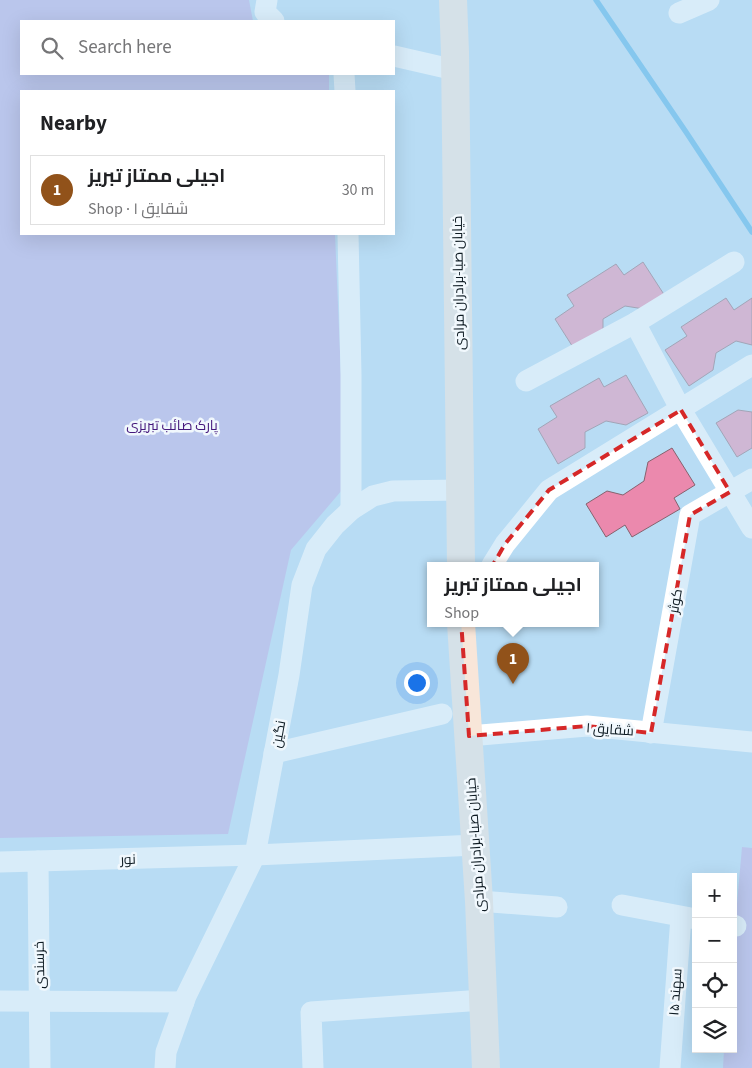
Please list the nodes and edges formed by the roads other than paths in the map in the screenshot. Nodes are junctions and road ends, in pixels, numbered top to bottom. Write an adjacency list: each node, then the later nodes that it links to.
1 (267, 0): 5 (street)
2 (453, 0): 7 (main road, خیابان صبا-برادران مرادی)
3 (709, 0): 4 (street)
4 (679, 14)
5 (273, 20)
6 (395, 56): 7 (street)
7 (455, 70): 17 (main road, خیابان صبا-برادران مرادی)
8 (344, 75): 9 (street)
9 (345, 90)
10 (348, 235): 19 (street)
11 (734, 262): 12 (street)
12 (635, 323): 14 (street); 15 (street)
13 (752, 365): 15 (street)
14 (526, 381)
15 (681, 410): 18 (street); 22 (street)
16 (752, 479): 18 (street, کوثر)
17 (460, 490): 19 (street, نگین); 21 (main road, خیابان صبا-برادران مرادی)
18 (730, 492): 20 (street); 25 (street, کوثر)
19 (351, 510): 28 (street, نگین)
20 (752, 528)
21 (460, 562)
22 (494, 562)
23 (461, 627): 26 (main road, خیابان صبا-برادران مرادی)
24 (442, 714): 28 (street)
25 (651, 733): 26 (street, شقایق ۱); 27 (street, شقایق ۱)
26 (468, 736): 29 (main road, خیابان صبا-برادران مرادی)
27 (752, 742)
28 (274, 753): 30 (street, نگین)
29 (476, 845): 30 (street, نور); 33 (main road, خیابان صبا-برادران مرادی)
30 (255, 855): 31 (street, نور); 40 (street, نگین)
31 (38, 861): 32 (street, نور); 39 (street, خرسندی)
32 (0, 862)
33 (479, 901): 35 (street); 37 (main road, خیابان صبا-برادران مرادی)
34 (622, 905): 36 (street)
35 (557, 907)
36 (688, 918): 45 (street, سهند ۱۵)
37 (483, 1000): 43 (street); 44 (main road, خیابان صبا-برادران مرادی)
38 (0, 1002): 39 (street)
39 (39, 1002): 40 (street); 41 (street, خرسندی)
40 (184, 1002): 42 (street, نگین)
41 (40, 1068)
42 (165, 1068)
43 (313, 1068)
44 (486, 1068)
45 (670, 1068)

